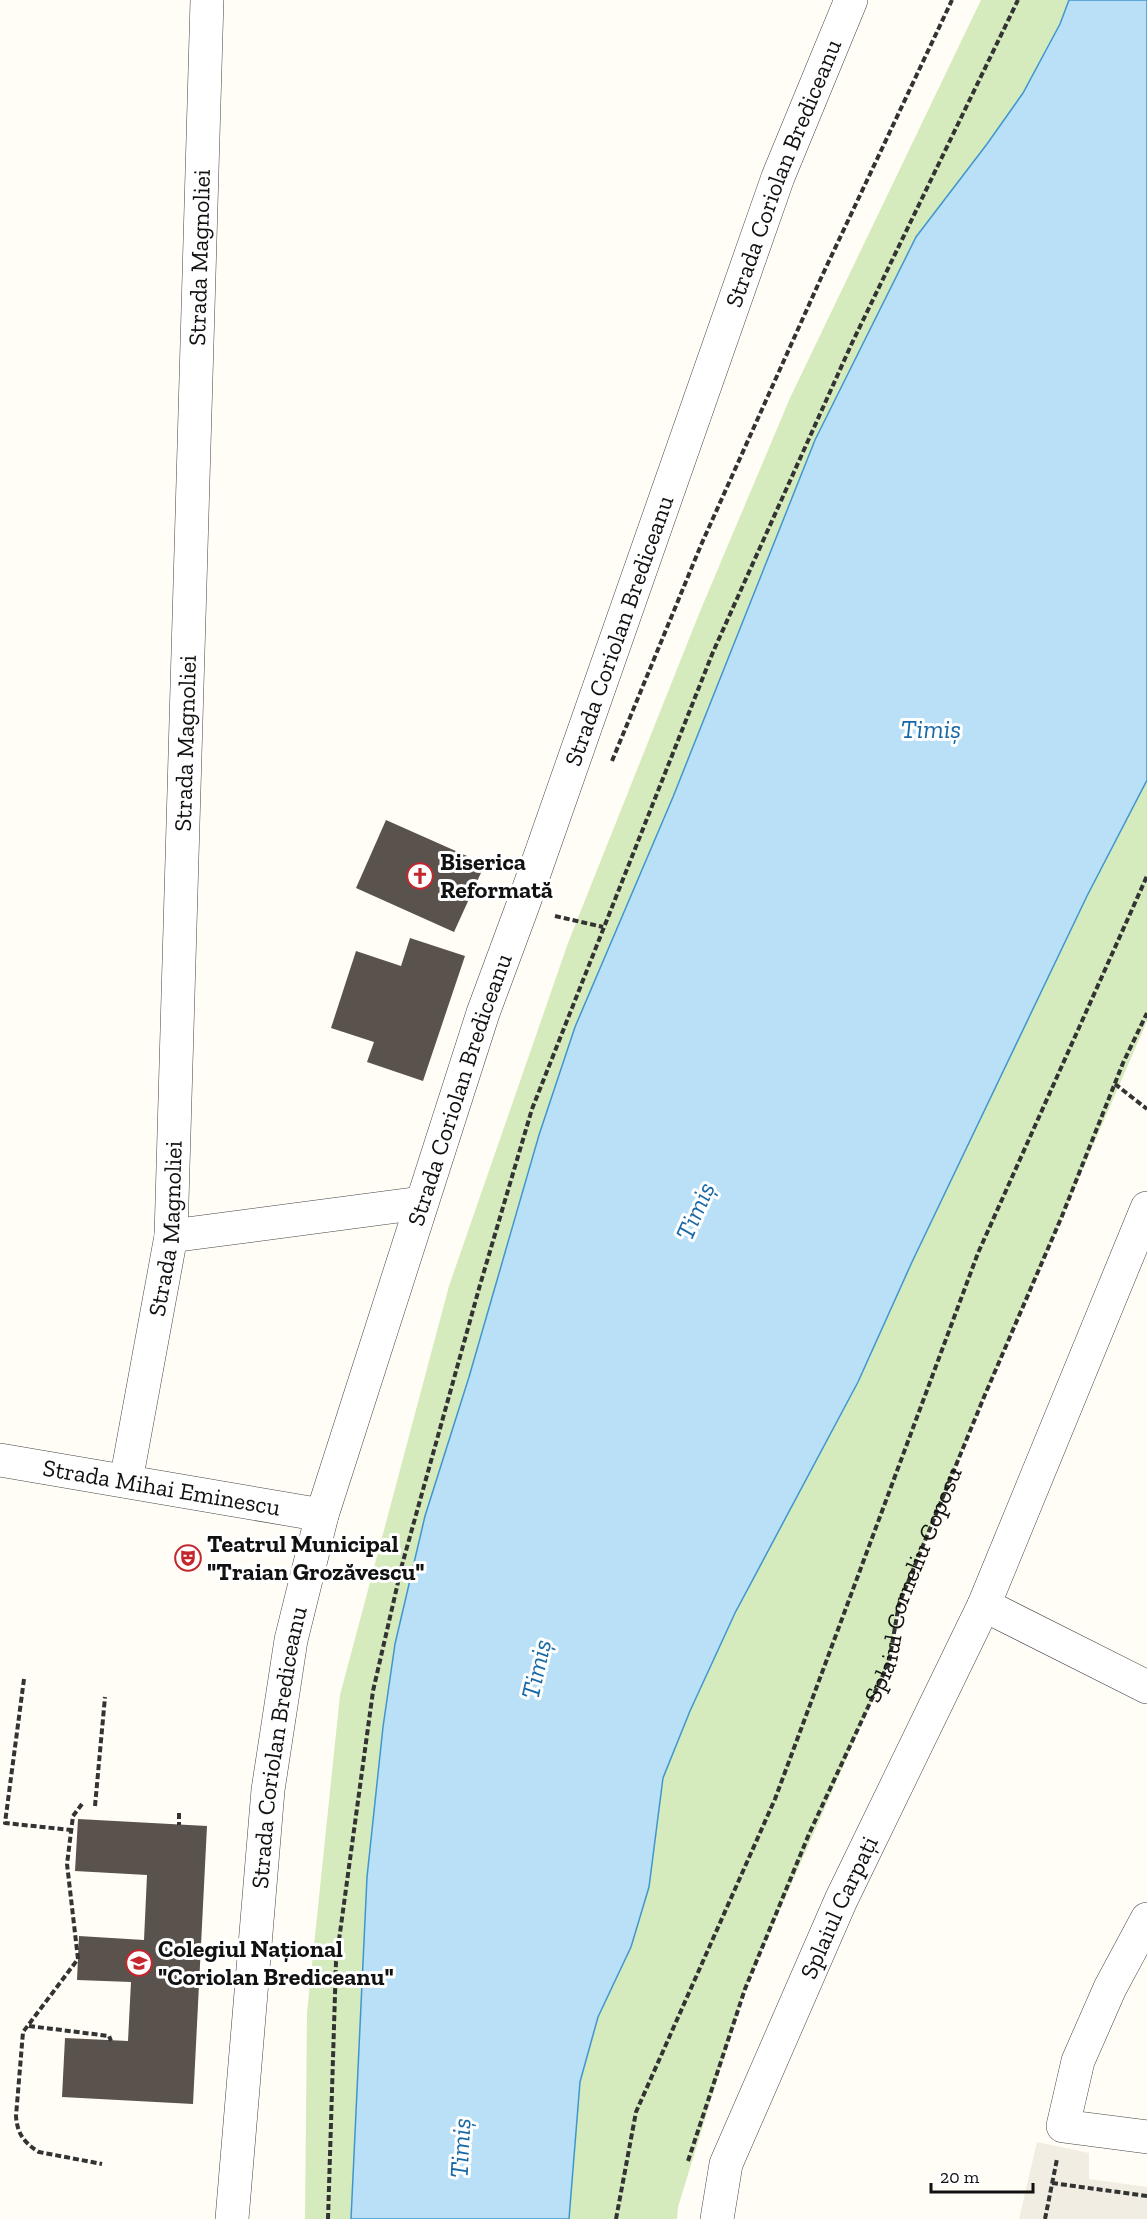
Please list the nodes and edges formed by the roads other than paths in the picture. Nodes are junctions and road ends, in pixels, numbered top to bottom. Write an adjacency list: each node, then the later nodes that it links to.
1 (207, 0): 5 (street, Strada Magnoliei)
2 (850, 0): 3 (street, Strada Coriolan Brediceanu)
3 (421, 1203): 5 (street); 8 (street, Strada Coriolan Brediceanu)
4 (1147, 1208): 9 (street)
5 (171, 1236): 7 (street, Strada Magnoliei)
6 (0, 1460): 7 (street, Strada Mihai Eminescu)
7 (126, 1481): 8 (street, Strada Mihai Eminescu)
8 (322, 1515): 13 (street, Strada Coriolan Brediceanu)
9 (984, 1605): 10 (street); 14 (street, Splaiul Carpați)
10 (1147, 1687)
11 (1147, 1918): 12 (street)
12 (1147, 2137)
13 (232, 2219)
14 (717, 2219)

